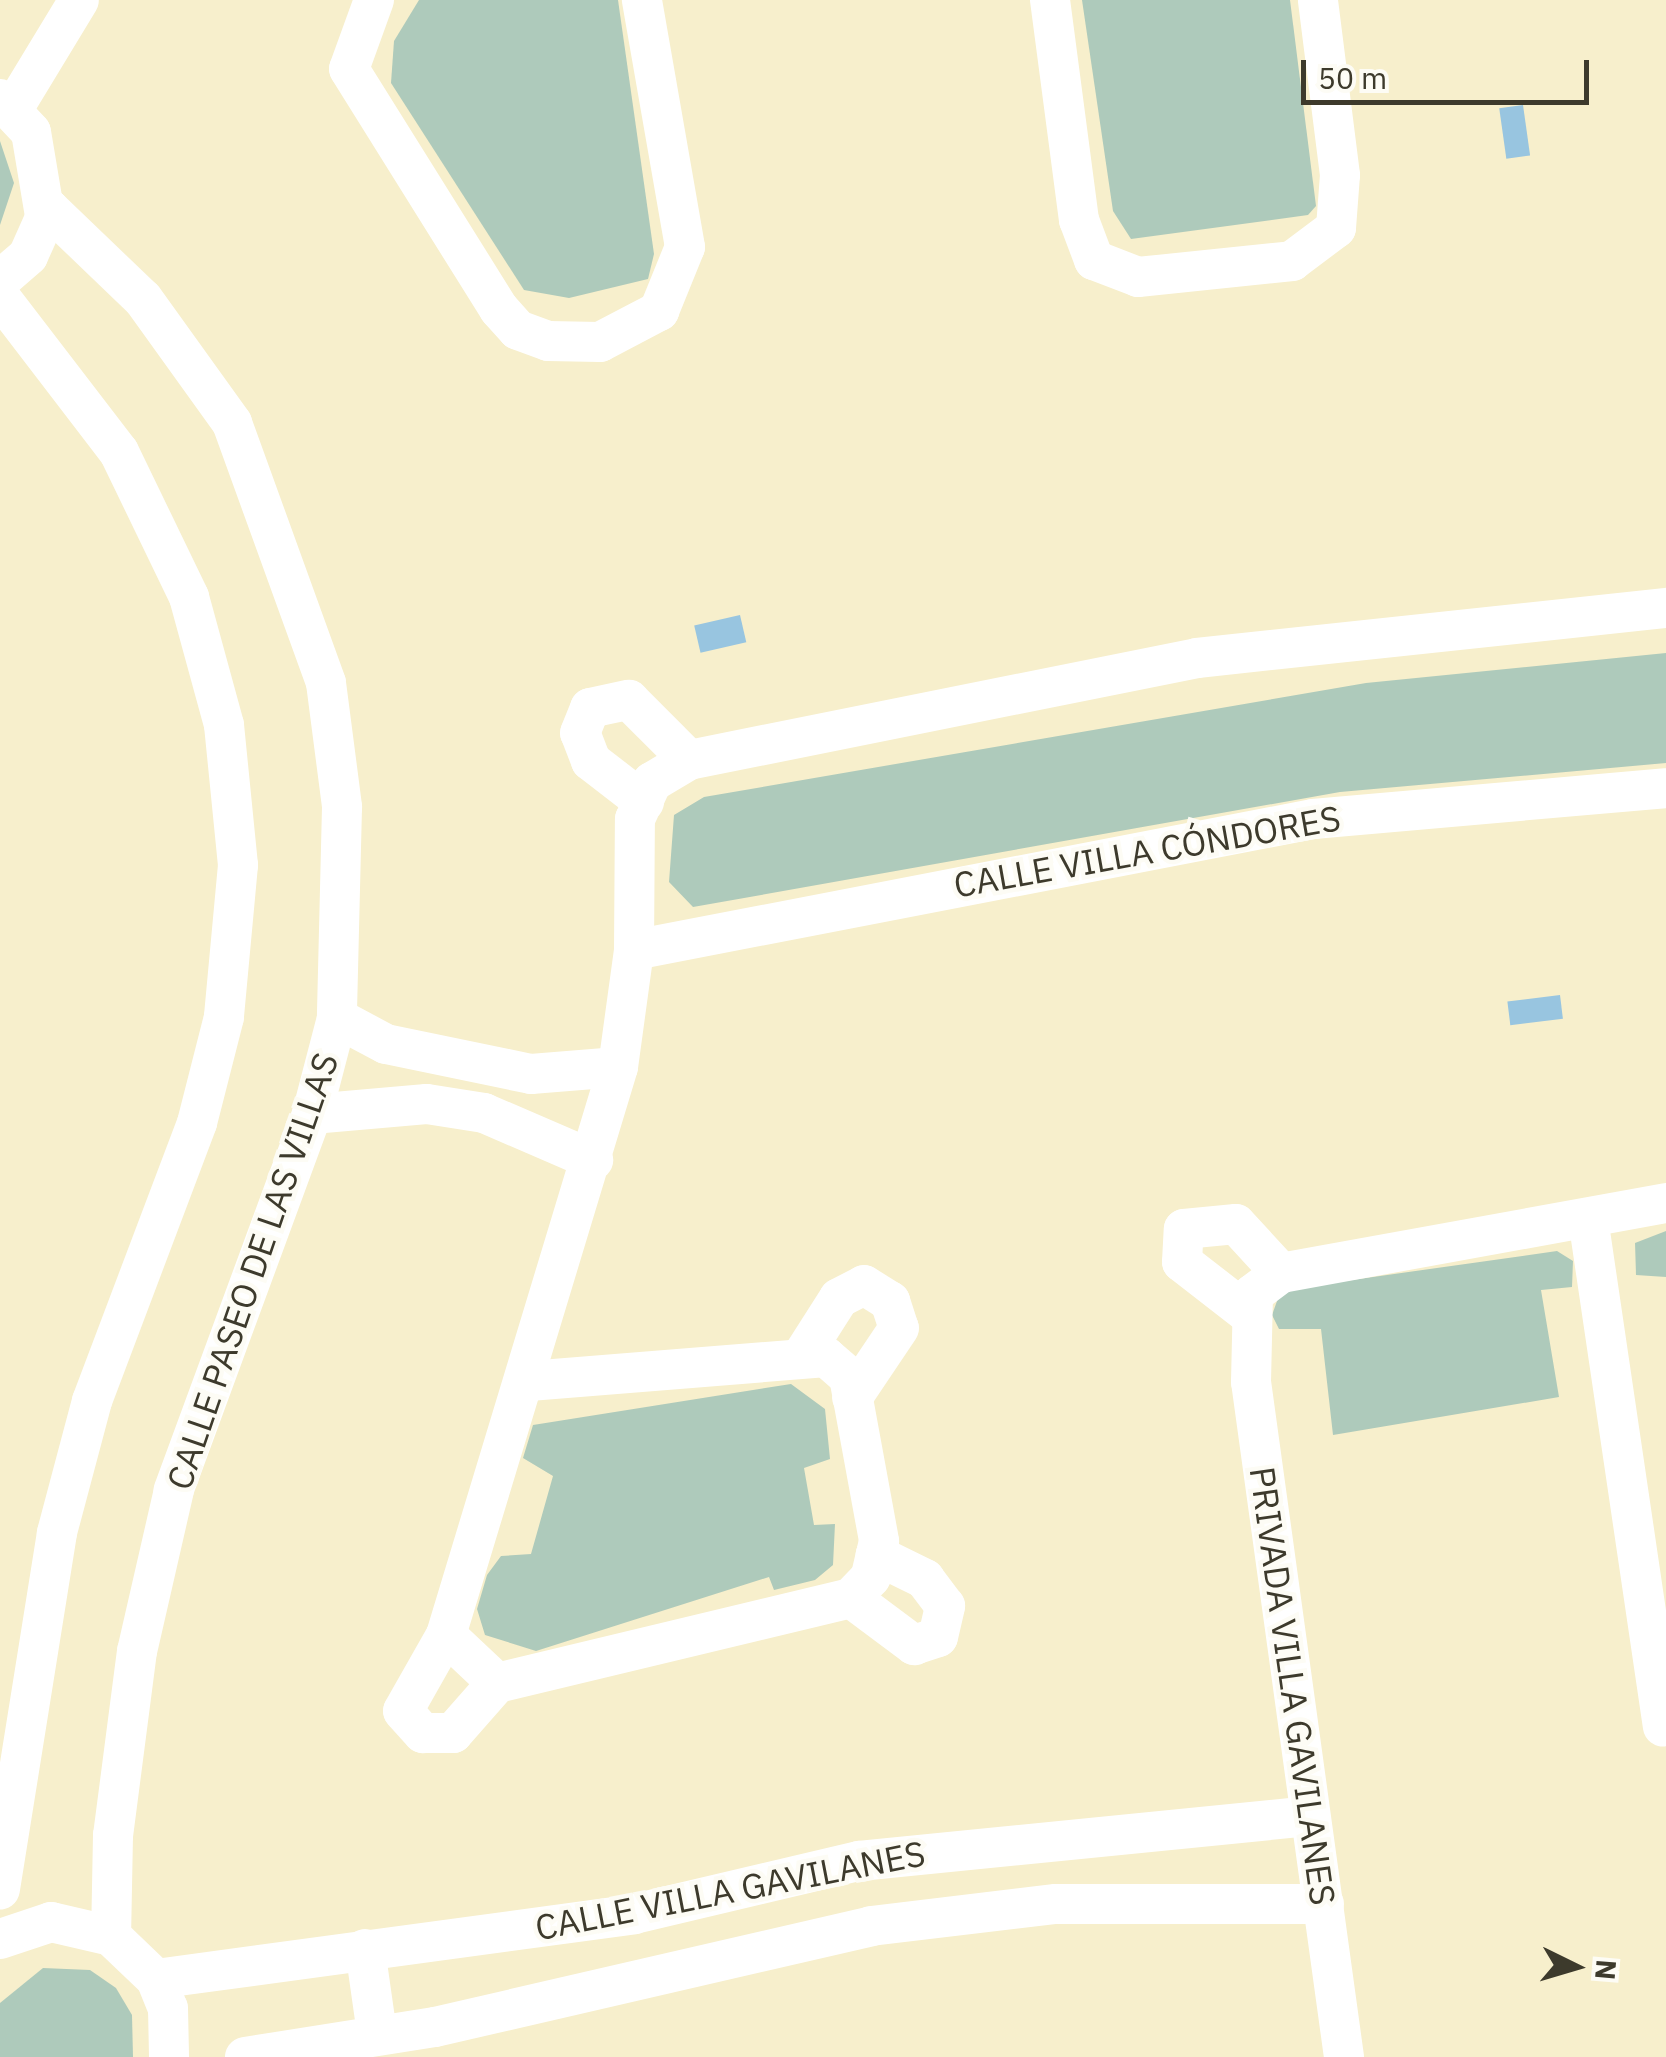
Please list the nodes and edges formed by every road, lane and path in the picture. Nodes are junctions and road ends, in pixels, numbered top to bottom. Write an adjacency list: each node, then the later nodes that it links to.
1 (80, 0): 6 (street)
2 (374, 0): 3 (street)
3 (642, 0)
4 (1050, 0): 5 (street)
5 (1318, 0)
6 (7, 104): 7 (street)
7 (49, 209): 8 (street); 15 (street, CALLE PASEO DE LAS VILLAS)
8 (0, 280)
9 (0, 298): 35 (street)
10 (1666, 608): 11 (street)
11 (689, 760): 13 (street); 13 (street)
12 (1666, 788): 14 (street, CALLE VILLA CÓNDORES)
13 (644, 802): 14 (street)
14 (634, 950): 17 (street)
15 (337, 1018): 16 (street); 18 (street, CALLE PASEO DE LAS VILLAS)
16 (493, 1067): 17 (street); 19 (street)
17 (618, 1068): 20 (street)
18 (312, 1114): 19 (street); 38 (street, CALLE PASEO DE LAS VILLAS)
19 (484, 1114): 20 (street)
20 (593, 1160): 26 (street)
21 (1666, 1203): 22 (street)
22 (1588, 1218): 23 (street); 32 (street)
23 (1281, 1274): 24 (street); 24 (street)
24 (1250, 1315): 33 (street, PRIVADA VILLA GAVILANES)
25 (804, 1353): 26 (street); 27 (street); 27 (street)
26 (529, 1381): 30 (street)
27 (852, 1398): 28 (street)
28 (876, 1555): 29 (street); 29 (street)
29 (851, 1598): 31 (street)
30 (446, 1635): 31 (street); 31 (street)
31 (496, 1682)
32 (1663, 1727)
33 (1306, 1816): 34 (street, CALLE VILLA GAVILANES); 36 (street, PRIVADA VILLA GAVILANES)
34 (859, 1861): 37 (street); 40 (street, CALLE VILLA GAVILANES)
35 (0, 1889)
36 (1324, 1904): 37 (street, CALLE VILLA GAVILANES); 45 (street, PRIVADA VILLA GAVILANES)
37 (872, 1926): 42 (street, CALLE VILLA GAVILANES)
38 (111, 1936): 39 (street); 41 (street)
39 (0, 1939)
40 (365, 1949): 41 (street, CALLE VILLA GAVILANES); 42 (street)
41 (156, 1979): 43 (street)
42 (377, 2033): 44 (street, CALLE VILLA GAVILANES)
43 (169, 2057)
44 (245, 2057)
45 (1344, 2057)

